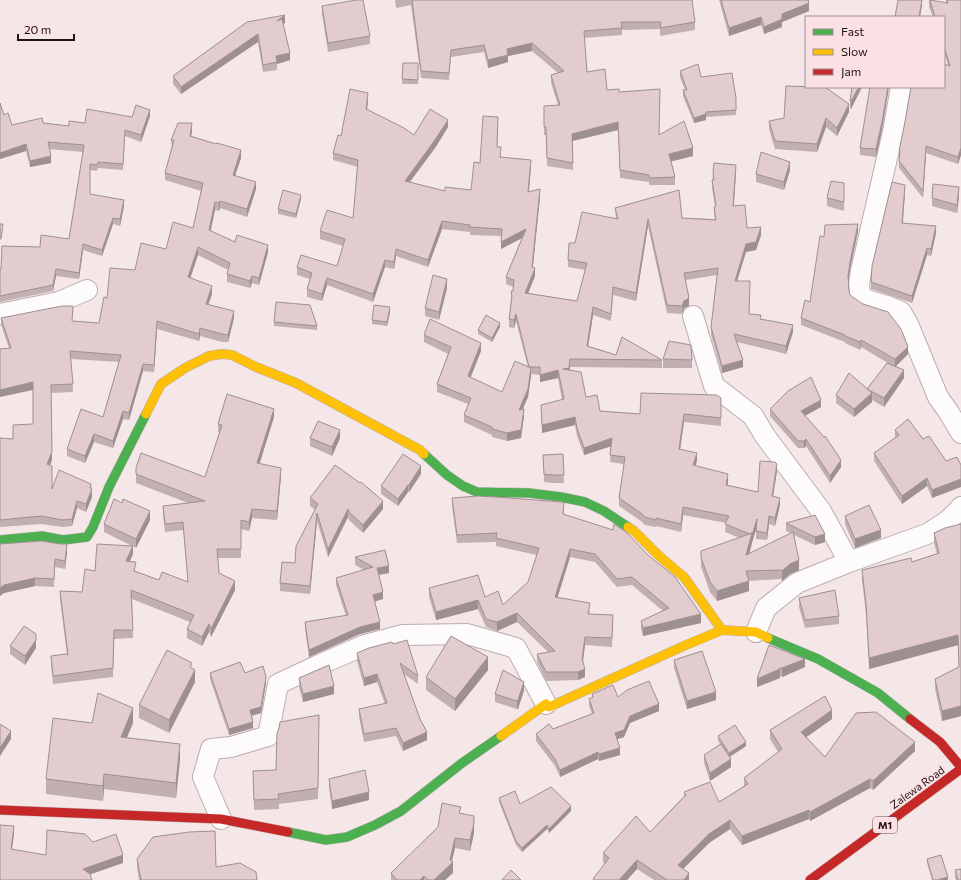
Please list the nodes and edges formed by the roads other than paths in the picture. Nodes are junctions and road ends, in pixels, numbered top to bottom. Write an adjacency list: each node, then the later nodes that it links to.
1 (901, 88): 5 (street)
2 (87, 290): 3 (street)
3 (0, 314)
4 (693, 316): 8 (street)
5 (961, 433)
6 (961, 507): 8 (street)
7 (0, 540): 9 (main road)
8 (849, 562): 10 (street)
9 (722, 630): 10 (main road); 11 (main road)
10 (756, 632): 12 (main road)
11 (546, 704): 14 (main road); 14 (street)
12 (961, 768): 15 (main road, Zalewa Road / M1)
13 (0, 810): 14 (main road)
14 (221, 819)
15 (810, 880)

